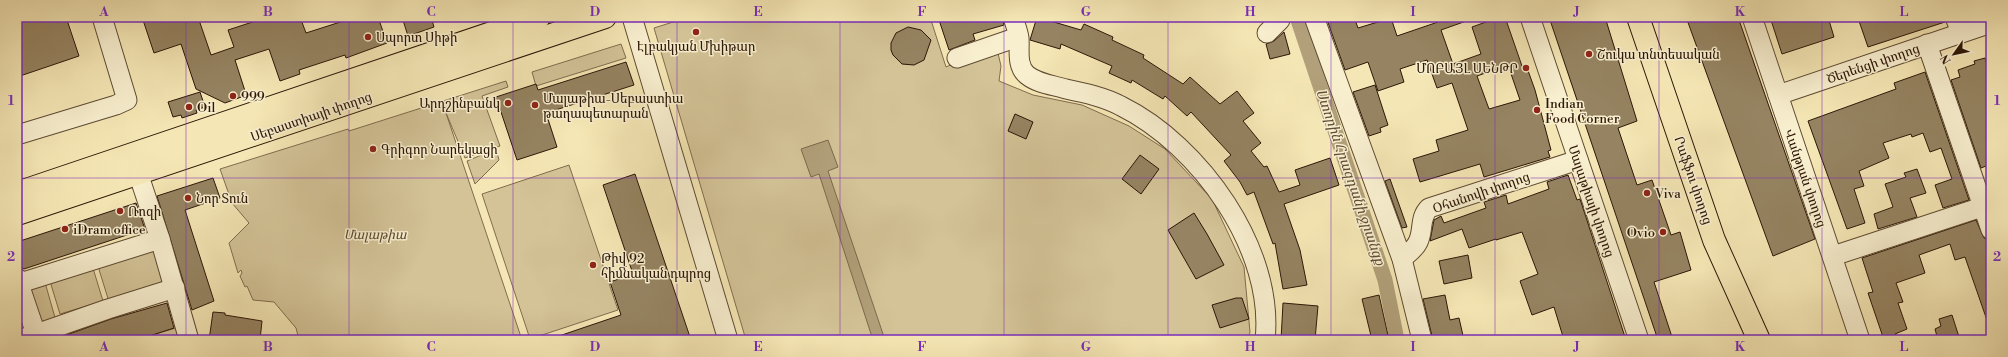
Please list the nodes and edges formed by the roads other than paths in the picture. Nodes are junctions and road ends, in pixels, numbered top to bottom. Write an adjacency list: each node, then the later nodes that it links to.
1 (102, 17): 18 (street)
2 (539, 17): 21 (main road, Սեբաստիայի փողոց)
3 (605, 17): 20 (main road, Սեբաստիայի փողոց)
4 (632, 17): 32 (street)
5 (1013, 17): 14 (street)
6 (1281, 17): 13 (street)
7 (1314, 17): 27 (street)
8 (1530, 17): 19 (street, Մալաթիայի փողոց)
9 (1638, 17): 36 (main road, Րաֆֆու փողոց)
10 (1752, 17): 17 (street, Վանթյան փողոց)
11 (1991, 23): 12 (street, Ծերենցի փողոց)
12 (1958, 25): 15 (street, Ծերենցի փողոց)
13 (1267, 33)
14 (1018, 37): 16 (street); 33 (street)
15 (1927, 44): 17 (street, Ծերենցի փողոց); 22 (street)
16 (957, 58)
17 (1778, 95): 26 (street, Վանթյան փողոց)
18 (17, 135)
19 (1578, 160): 27 (street, Օհանովի փողոց); 35 (street, Մալաթիայի փողոց)
20 (138, 173): 23 (main road, Սեբաստիայի փողոց); 25 (street)
21 (17, 193)
22 (1987, 205): 24 (street); 26 (street)
23 (17, 214)
24 (1991, 230)
25 (160, 239): 28 (street); 29 (street)
26 (1833, 256): 37 (street, Վանթյան փողոց)
27 (1402, 258): 34 (street)
28 (18, 282): 30 (street)
29 (175, 288): 30 (street); 31 (street)
30 (27, 337)
31 (189, 340)
32 (728, 340)
33 (1265, 340)
34 (1422, 340)
35 (1639, 340)
36 (1759, 340)
37 (1860, 340)

